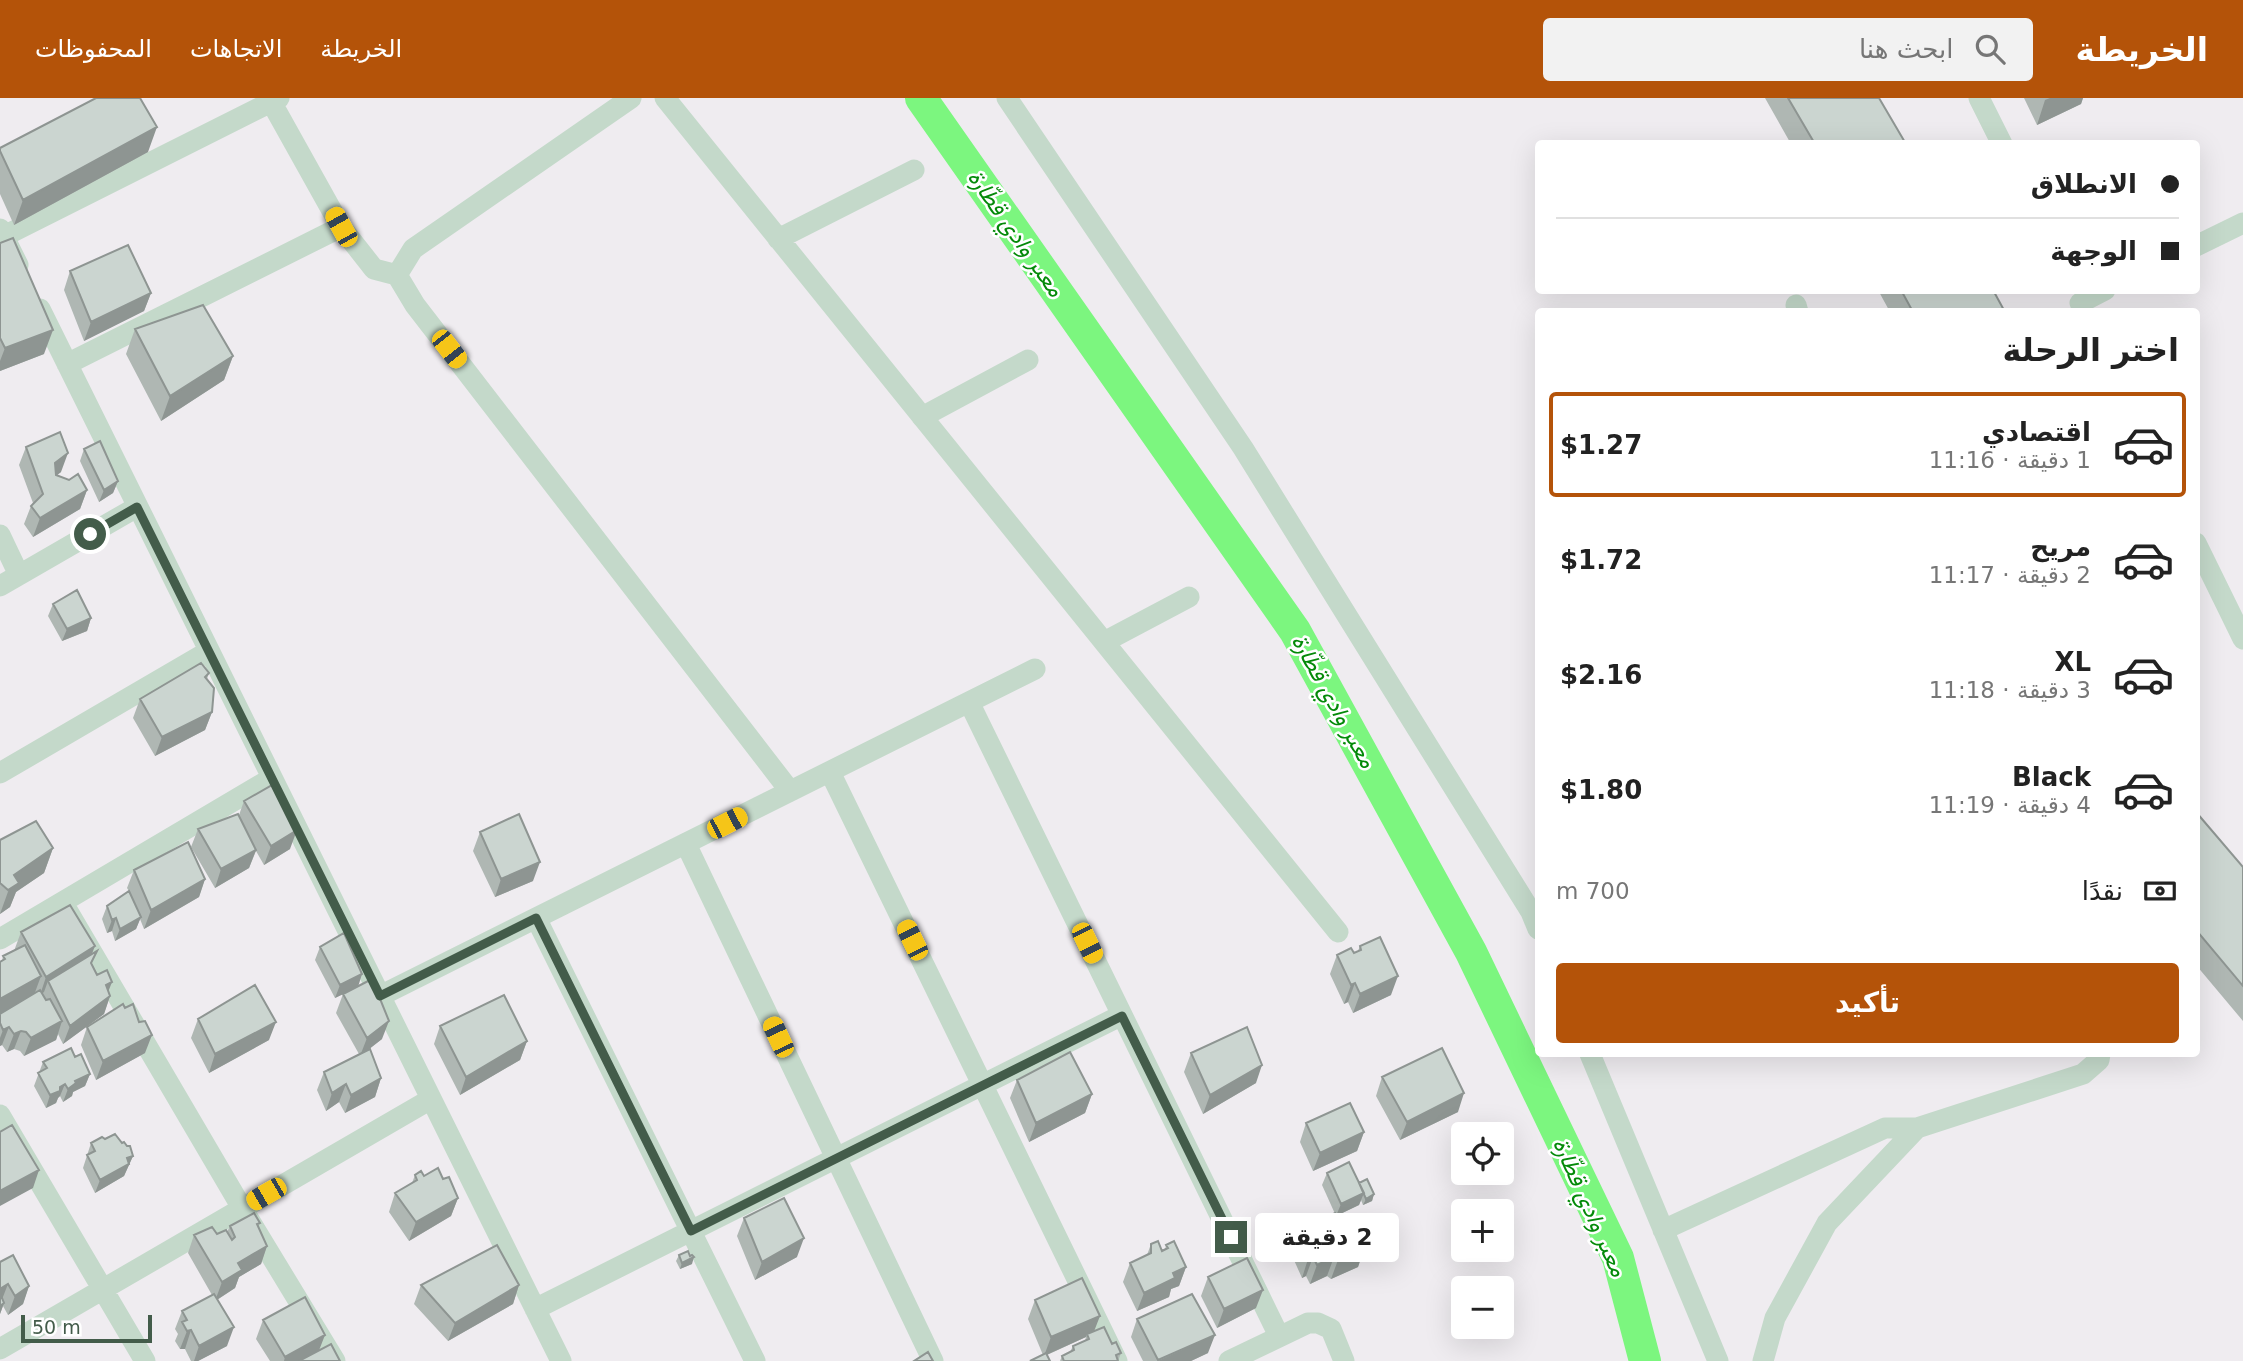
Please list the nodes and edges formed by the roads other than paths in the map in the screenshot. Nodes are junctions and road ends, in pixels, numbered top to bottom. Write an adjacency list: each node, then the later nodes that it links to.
1 (631, 98): 13 (street)
2 (665, 98): 11 (street)
3 (1007, 98): 37 (street)
4 (1979, 98): 6 (street)
5 (273, 99): 9 (street); 10 (street)
6 (2000, 140)
7 (914, 170): 11 (street)
8 (2243, 223): 12 (street)
9 (341, 227): 13 (street); 17 (street)
10 (2, 232): 17 (street)
11 (779, 239): 18 (street)
12 (2200, 244)
13 (397, 275): 33 (street)
14 (2096, 294): 15 (street)
15 (2079, 302)
16 (1028, 360): 18 (street)
17 (67, 364): 19 (street)
18 (922, 417): 26 (street)
19 (137, 507): 22 (street); 27 (street)
20 (0, 535): 22 (street)
21 (2200, 551): 25 (street)
22 (19, 575): 23 (street)
23 (0, 586)
24 (1189, 597): 26 (street)
25 (2243, 639)
26 (1104, 642): 38 (street)
27 (209, 651): 31 (street); 32 (street)
28 (1035, 669): 29 (street)
29 (969, 702): 30 (street); 41 (street)
30 (830, 772): 33 (street); 44 (street)
31 (0, 773)
32 (272, 778): 35 (street); 40 (street)
33 (790, 791): 34 (street)
34 (686, 844): 36 (street); 48 (street)
35 (63, 903): 39 (street); 49 (street)
36 (536, 918): 40 (street); 51 (street)
37 (1535, 923)
38 (1338, 932)
39 (0, 939)
40 (380, 996): 45 (street)
41 (1122, 1016): 44 (street); 54 (street)
42 (1591, 1057): 50 (street)
43 (2100, 1057): 47 (street)
44 (983, 1085): 48 (street); 61 (street)
45 (431, 1099): 49 (street); 53 (street)
46 (0, 1115): 52 (street)
47 (1917, 1128): 50 (street); 65 (street)
48 (836, 1158): 51 (street); 60 (street)
49 (242, 1208): 52 (street); 57 (street)
50 (1663, 1230): 64 (street)
51 (691, 1231): 53 (street); 59 (street)
52 (103, 1289): 55 (street); 56 (street)
53 (535, 1309): 58 (street)
54 (1279, 1336): 62 (street); 63 (street)
55 (0, 1349)
56 (145, 1361)
57 (335, 1361)
58 (561, 1361)
59 (755, 1361)
60 (933, 1361)
61 (1117, 1361)
62 (1229, 1361)
63 (1344, 1361)
64 (1718, 1361)
65 (1763, 1361)

